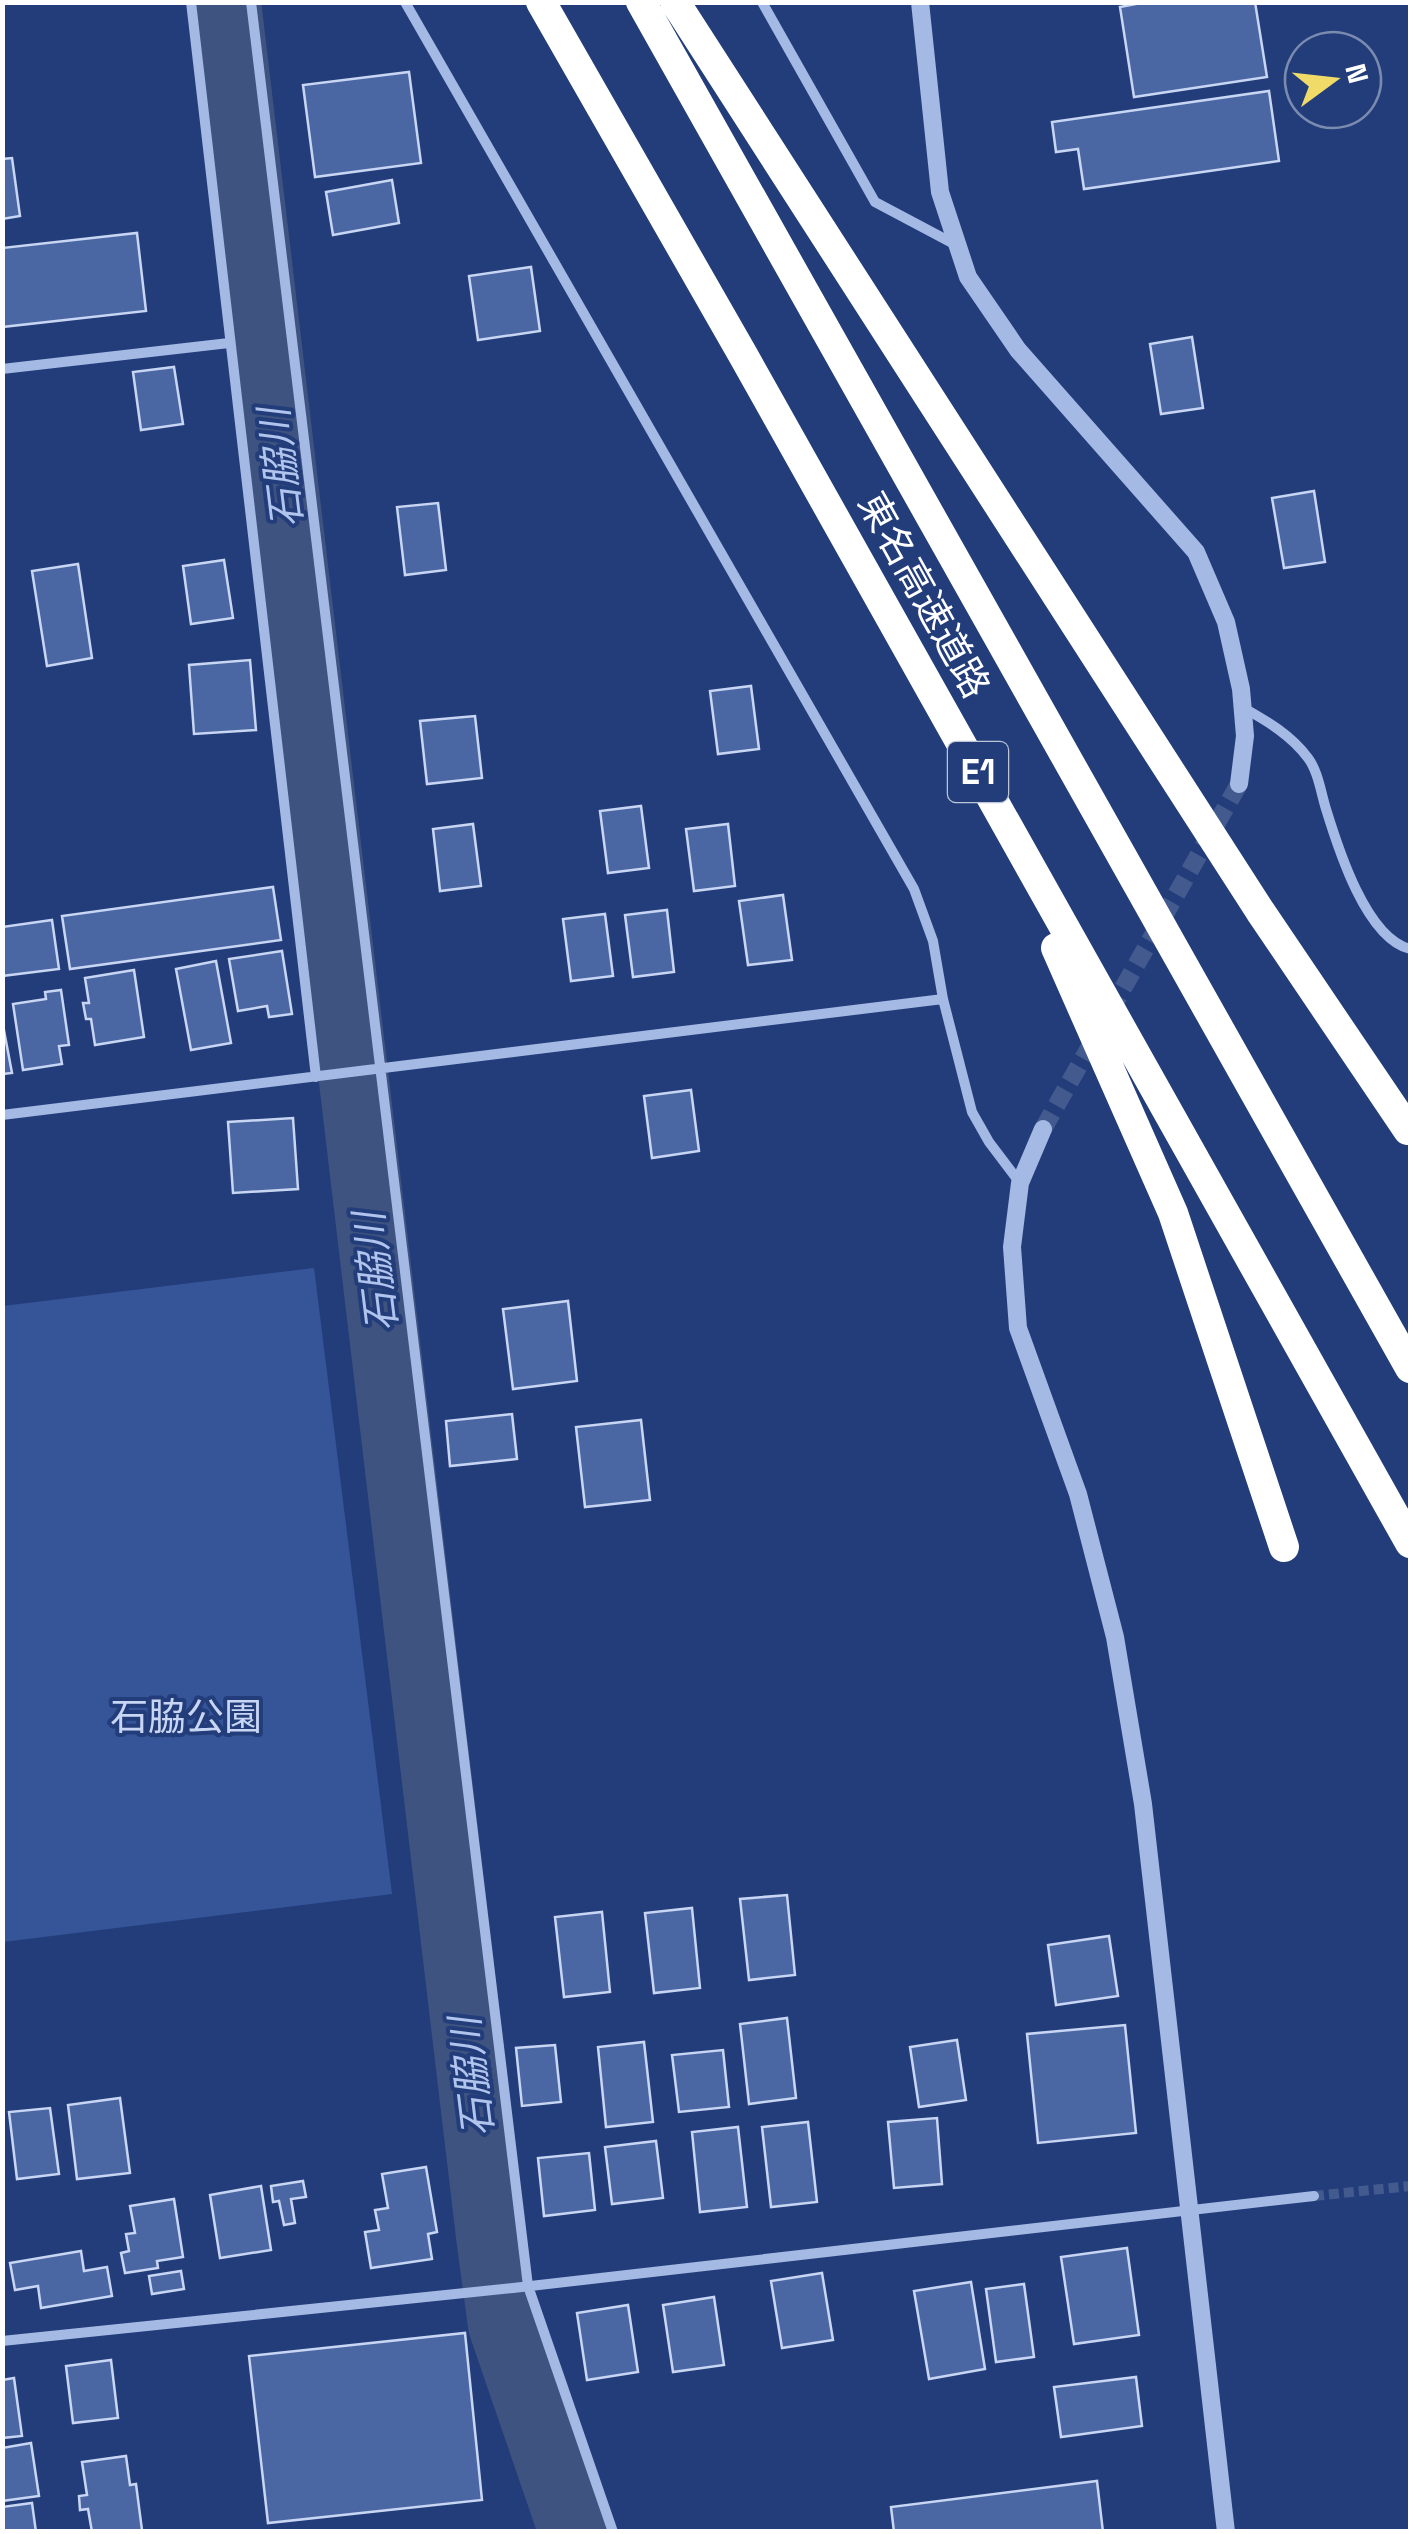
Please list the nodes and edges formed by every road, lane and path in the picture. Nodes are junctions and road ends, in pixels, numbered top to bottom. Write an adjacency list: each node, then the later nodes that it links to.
1 (190, 2): 10 (street)
2 (251, 2): 17 (street)
3 (405, 2): 16 (street)
4 (541, 2): 13 (highway, 東名高速道路 / E1)
5 (642, 2): 23 (highway, 東名高速道路 / E1)
6 (675, 2): 21 (highway)
7 (762, 2): 9 (street)
8 (920, 2): 9 (street)
9 (958, 246): 12 (street)
10 (229, 343): 11 (street); 18 (street)
11 (2, 368)
12 (1242, 707): 14 (street); 15 (street)
13 (984, 784): 24 (highway, 東名高速道路 / E1); 25 (highway)
14 (1239, 784)
15 (1410, 948)
16 (943, 999): 17 (street); 22 (street)
17 (378, 1069): 18 (street); 28 (street)
18 (316, 1076): 19 (street)
19 (2, 1115)
20 (1043, 1129): 22 (street)
21 (1408, 1130)
22 (1020, 1183): 27 (street)
23 (1410, 1368)
24 (1410, 1543)
25 (1284, 1547)
26 (1314, 2196): 27 (street)
27 (1189, 2208): 28 (street); 31 (street)
28 (528, 2286): 29 (street); 30 (street)
29 (2, 2341)
30 (613, 2532)
31 (1226, 2532)

